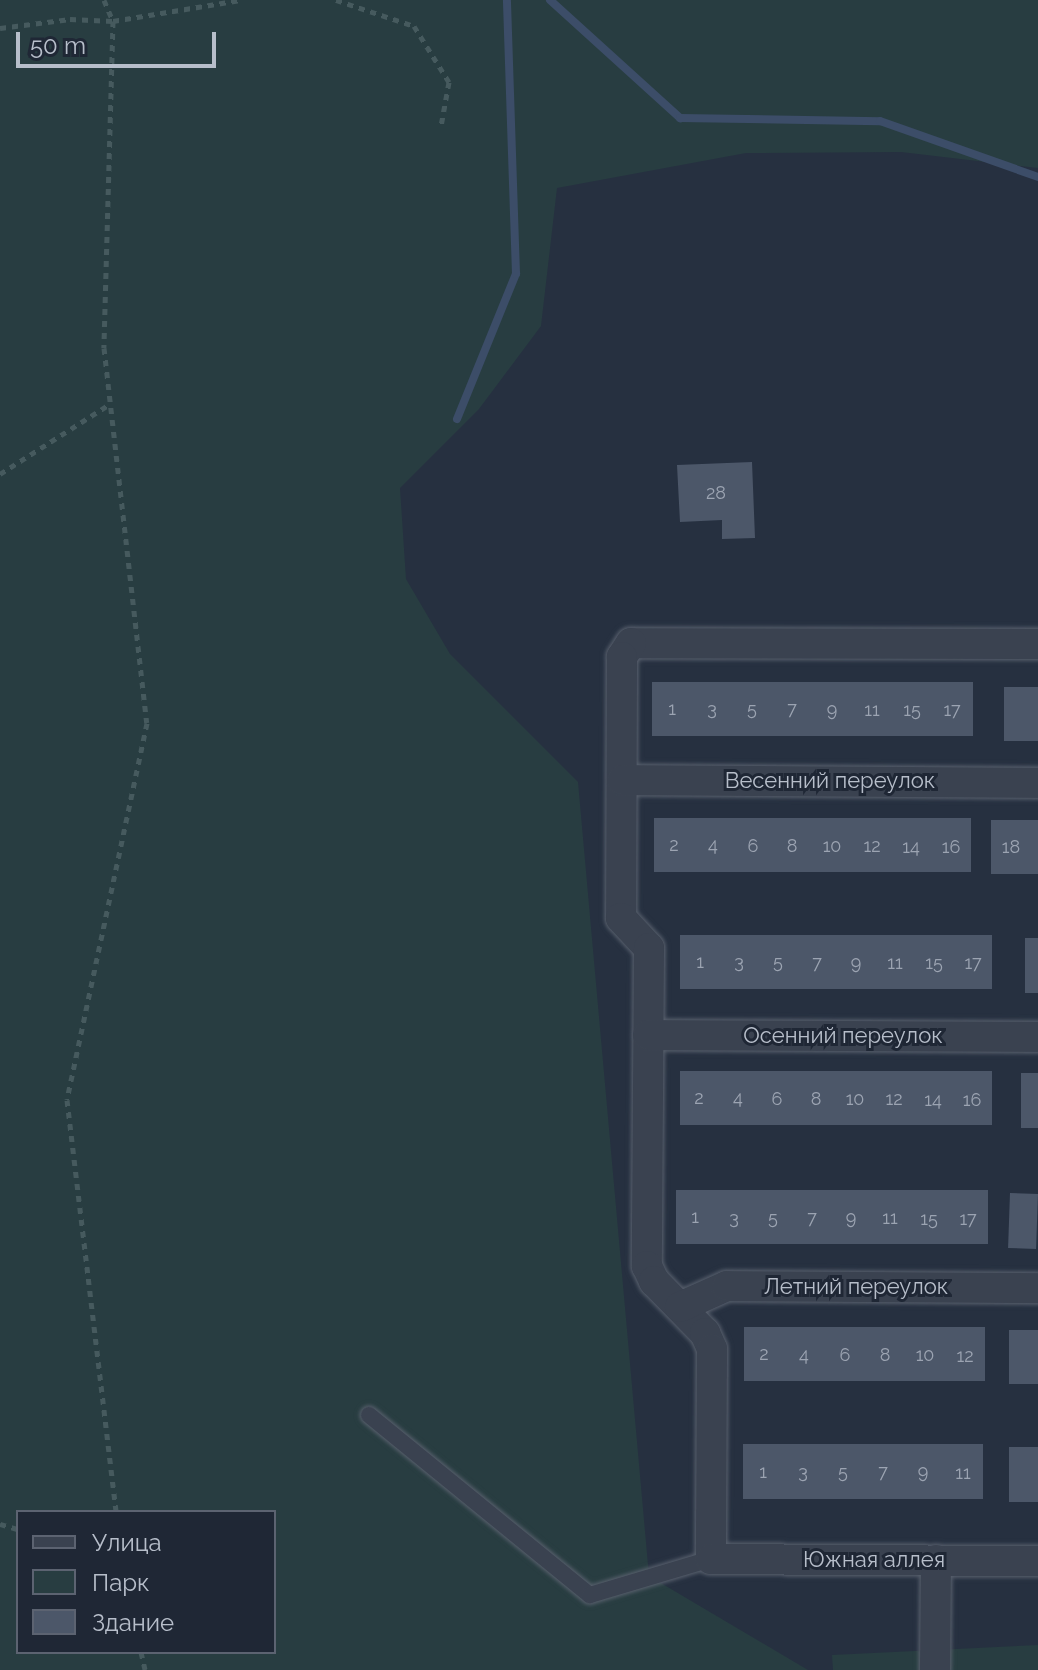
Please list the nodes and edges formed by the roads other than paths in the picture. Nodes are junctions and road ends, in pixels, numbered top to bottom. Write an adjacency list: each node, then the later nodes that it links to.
1 (1038, 644): 2 (street)
2 (622, 780): 3 (street, Весенний переулок); 4 (street)
3 (1038, 783)
4 (648, 1035): 5 (street, Осенний переулок); 7 (street)
5 (1038, 1037)
6 (1038, 1288): 7 (street, Летний переулок)
7 (680, 1307): 9 (street)
8 (369, 1415): 9 (lane)
9 (711, 1559): 10 (street, Южная аллея)
10 (936, 1560): 11 (street, Южная аллея); 12 (street)
11 (1038, 1561)
12 (935, 1670)

